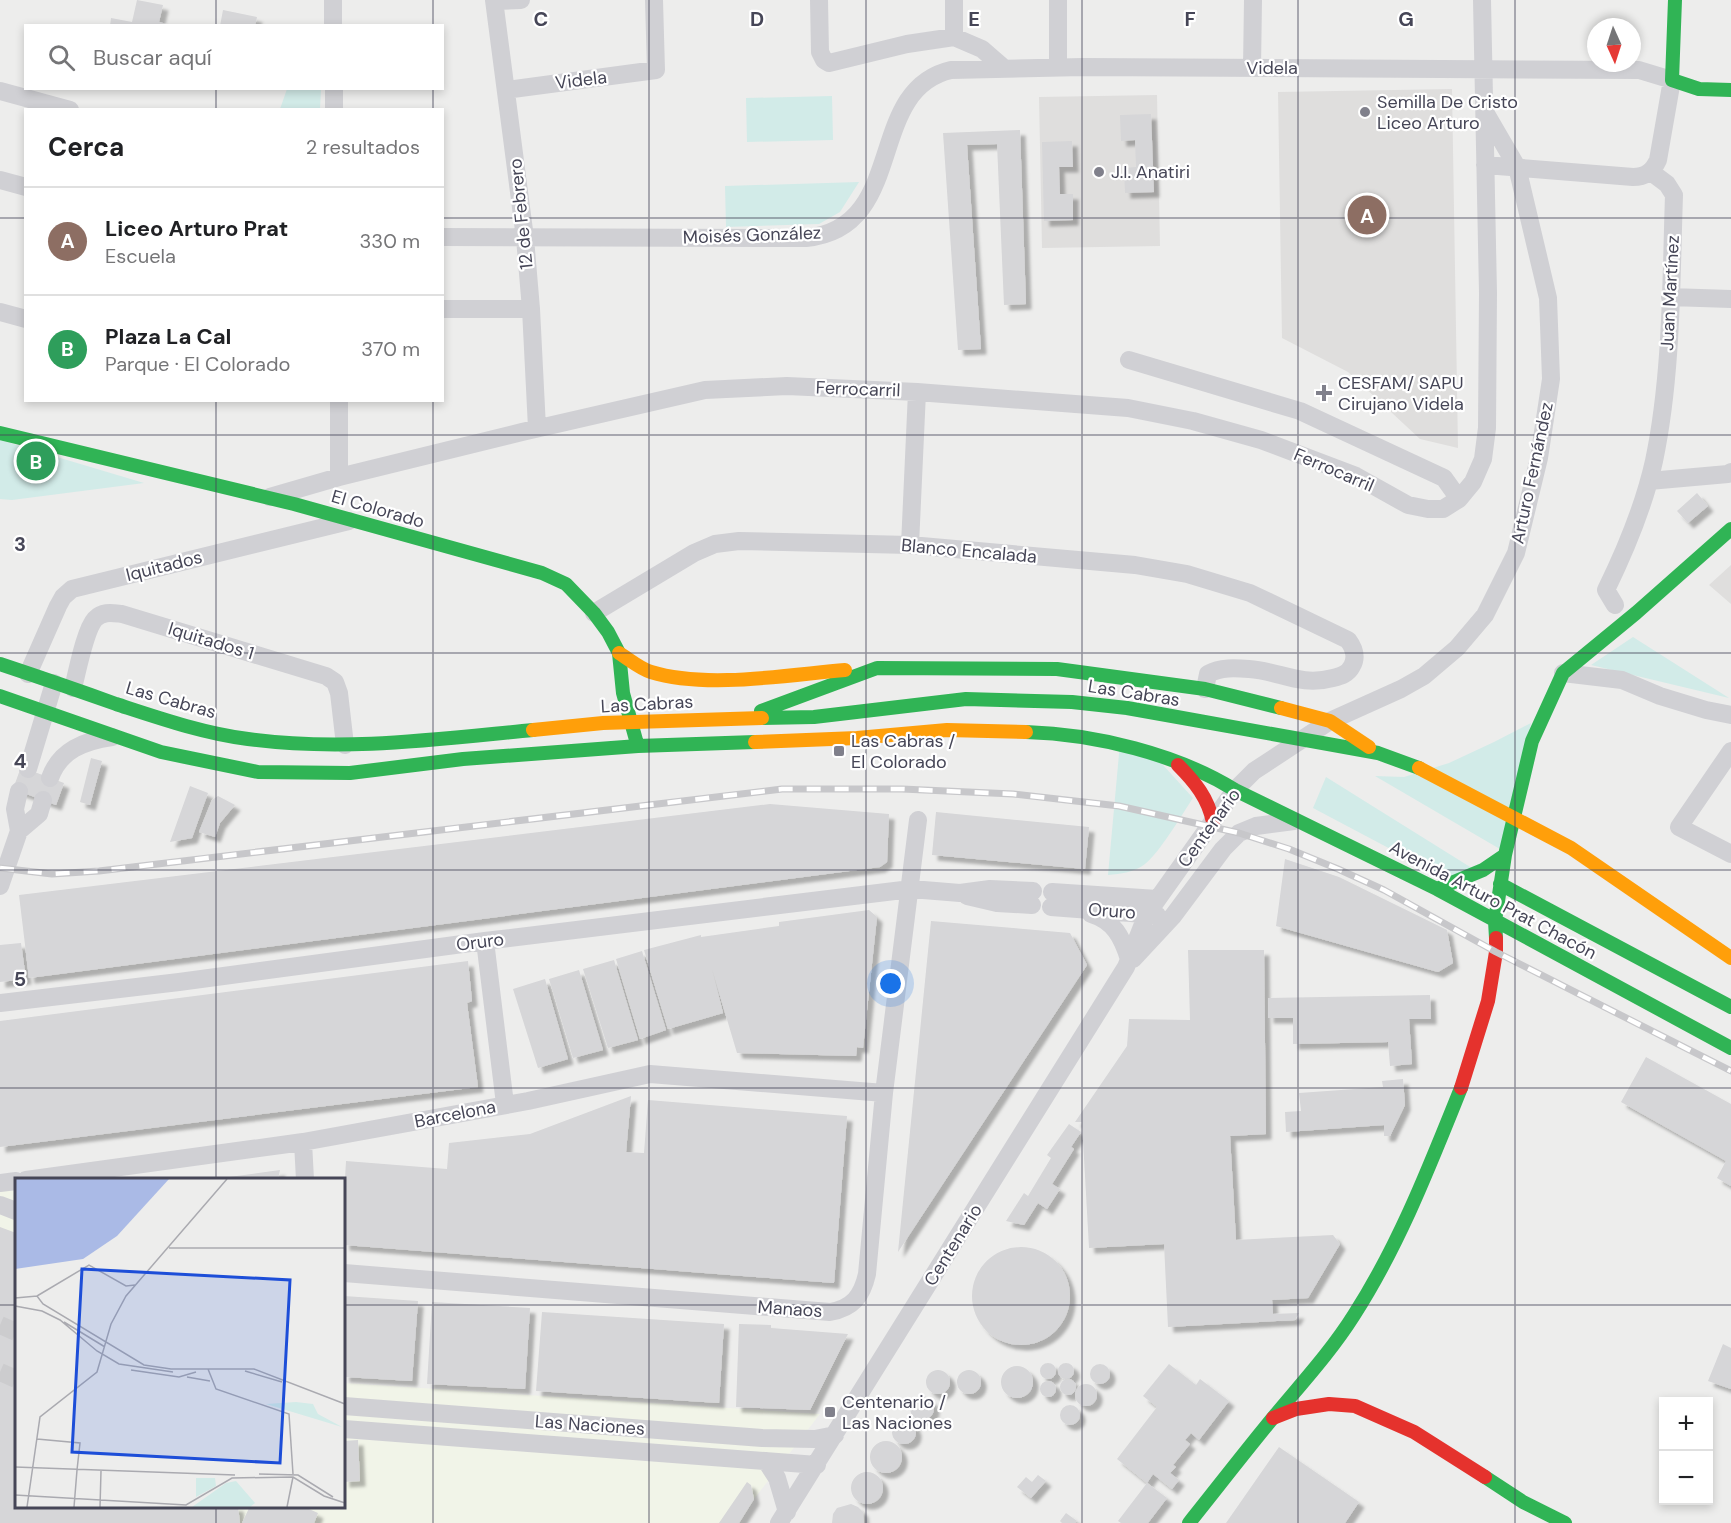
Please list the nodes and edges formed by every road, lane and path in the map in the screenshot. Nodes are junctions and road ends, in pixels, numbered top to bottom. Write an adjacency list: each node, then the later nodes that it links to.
1 (333, 0): 11 (street)
2 (521, 0): 10 (street)
3 (654, 0): 19 (street, Videla)
4 (819, 0): 12 (street)
5 (954, 0): 12 (street)
6 (1058, 0): 13 (street)
7 (1253, 0): 14 (street)
8 (1482, 0): 16 (street, Arturo Fernández)
9 (1675, 0): 17 (main road)
10 (494, 1): 19 (street, 12 de Febrero)
11 (333, 24)
12 (954, 37): 15 (street)
13 (1058, 68): 14 (street, Videla); 15 (street, Videla)
14 (1252, 68): 16 (street, Videla)
15 (1005, 69): 31 (street, Moisés González)
16 (1483, 69): 17 (street, Videla); 24 (street, Arturo Fernández)
17 (1672, 80): 20 (main road, Videla); 27 (street)
18 (334, 90): 23 (street)
19 (506, 90): 31 (street, 12 de Febrero)
20 (1731, 90)
21 (0, 91): 22 (street)
22 (63, 108)
23 (334, 108)
24 (1484, 111): 25 (street, Arturo Fernández); 26 (street, Arturo Fernández)
25 (1485, 165): 26 (street); 47 (street, Arturo Fernández)
26 (1517, 167): 27 (street); 66 (street, Arturo Fernández)
27 (1650, 172): 32 (street, Juan Martínez)
28 (0, 180): 29 (street)
29 (24, 186)
30 (444, 237): 31 (street, Moisés González)
31 (525, 238): 35 (street, 12 de Febrero)
32 (1670, 297): 33 (street); 45 (street, Juan Martínez)
33 (1731, 299)
34 (444, 309): 35 (street)
35 (531, 309): 41 (street, 12 de Febrero)
36 (0, 312): 37 (street)
37 (24, 318)
38 (1129, 360): 47 (street)
39 (917, 392): 41 (street, Ferrocarril); 48 (street, Ferrocarril); 51 (street)
40 (339, 402): 44 (street)
41 (537, 429): 44 (street, Ferrocarril)
42 (0, 433): 46 (main road, El Colorado)
43 (1731, 472): 45 (street)
44 (339, 477): 46 (street, Ferrocarril)
45 (1649, 481): 52 (street, Juan Martínez)
46 (268, 498): 49 (main road, El Colorado)
47 (1459, 500): 48 (street, Arturo Fernández)
48 (1443, 508)
49 (349, 520): 53 (main road, El Colorado); 58 (street, Iquitados)
50 (1731, 529): 57 (main road)
51 (910, 545): 53 (street, Blanco Encalada); 61 (street, Blanco Encalada)
52 (1611, 598)
53 (594, 613): 54 (main road, El Colorado)
54 (619, 653): 56 (main road); 67 (main road, El Colorado)
55 (0, 664): 58 (main road, Las Cabras)
56 (877, 668): 61 (main road); 65 (main road)
57 (1563, 673): 64 (street); 80 (main road)
58 (28, 674): 59 (main road, Las Cabras)
59 (54, 683): 60 (main road, Las Cabras); 63 (street)
60 (73, 688): 70 (main road, Las Cabras); 70 (street, Iquitados 1)
61 (1205, 689): 66 (main road)
62 (0, 696): 63 (main road)
63 (45, 711): 68 (main road); 75 (street)
64 (1731, 715)
65 (740, 718): 67 (main road, Las Cabras); 69 (main road, Las Cabras)
66 (1330, 722): 69 (street, Centenario); 73 (main road)
67 (630, 723): 70 (main road, Las Cabras); 71 (main road, El Colorado)
68 (115, 736): 71 (main road); 76 (street)
69 (1304, 740): 73 (main road); 77 (street, Centenario)
70 (345, 745)
71 (638, 746): 74 (main road)
72 (1731, 751): 85 (street)
73 (1378, 753): 80 (main road)
74 (1170, 758): 77 (main road); 83 (main road)
75 (28, 769)
76 (50, 778)
77 (1235, 790): 82 (main road, Avenida Arturo Prat Chacón); 83 (street, Centenario)
78 (19, 791): 84 (street)
79 (43, 800): 84 (street)
80 (1514, 818): 86 (main road); 97 (main road)
81 (918, 820): 89 (street, Manaos)
82 (1299, 820): 90 (main road, Avenida Arturo Prat Chacón); 94 (street, Centenario)
83 (1213, 822): 92 (street, Centenario)
84 (19, 831): 88 (street)
85 (1731, 854)
86 (1505, 855): 87 (main road); 90 (main road)
87 (1500, 884): 95 (main road); 100 (main road)
88 (0, 886)
89 (910, 889): 91 (street, Oruro); 96 (street, Oruro); 102 (street, Manaos)
90 (1437, 889): 95 (main road, Avenida Arturo Prat Chacón)
91 (1032, 898)
92 (1152, 907): 93 (street, Oruro); 93 (street, Oruro); 94 (street, Oruro); 98 (street, Centenario)
93 (1074, 909): 98 (street)
94 (1173, 916): 98 (street, Centenario)
95 (1495, 921): 101 (main road, Avenida Arturo Prat Chacón); 114 (main road)
96 (485, 941): 99 (street, Oruro); 103 (street)
97 (1731, 958)
98 (1128, 963): 116 (street, Centenario)
99 (0, 1003)
100 (1731, 1007)
101 (1731, 1048)
102 (885, 1093): 103 (street, Barcelona); 112 (street, Manaos)
103 (506, 1104): 104 (street, Barcelona)
104 (303, 1142): 105 (street, Barcelona); 107 (street)
105 (108, 1174): 106 (street, Barcelona)
106 (42, 1178)
107 (305, 1178)
108 (15, 1181): 109 (street)
109 (0, 1183)
110 (0, 1205): 111 (street)
111 (15, 1211)
112 (345, 1273)
113 (345, 1406): 116 (street, Las Naciones)
114 (1273, 1418): 120 (main road); 121 (main road)
115 (345, 1429): 117 (street, Las Naciones)
116 (836, 1435): 118 (street, Centenario)
117 (766, 1461): 118 (street, Las Naciones); 119 (street)
118 (817, 1465): 119 (street, Centenario)
119 (783, 1517)
120 (1189, 1523)
121 (1565, 1523)

